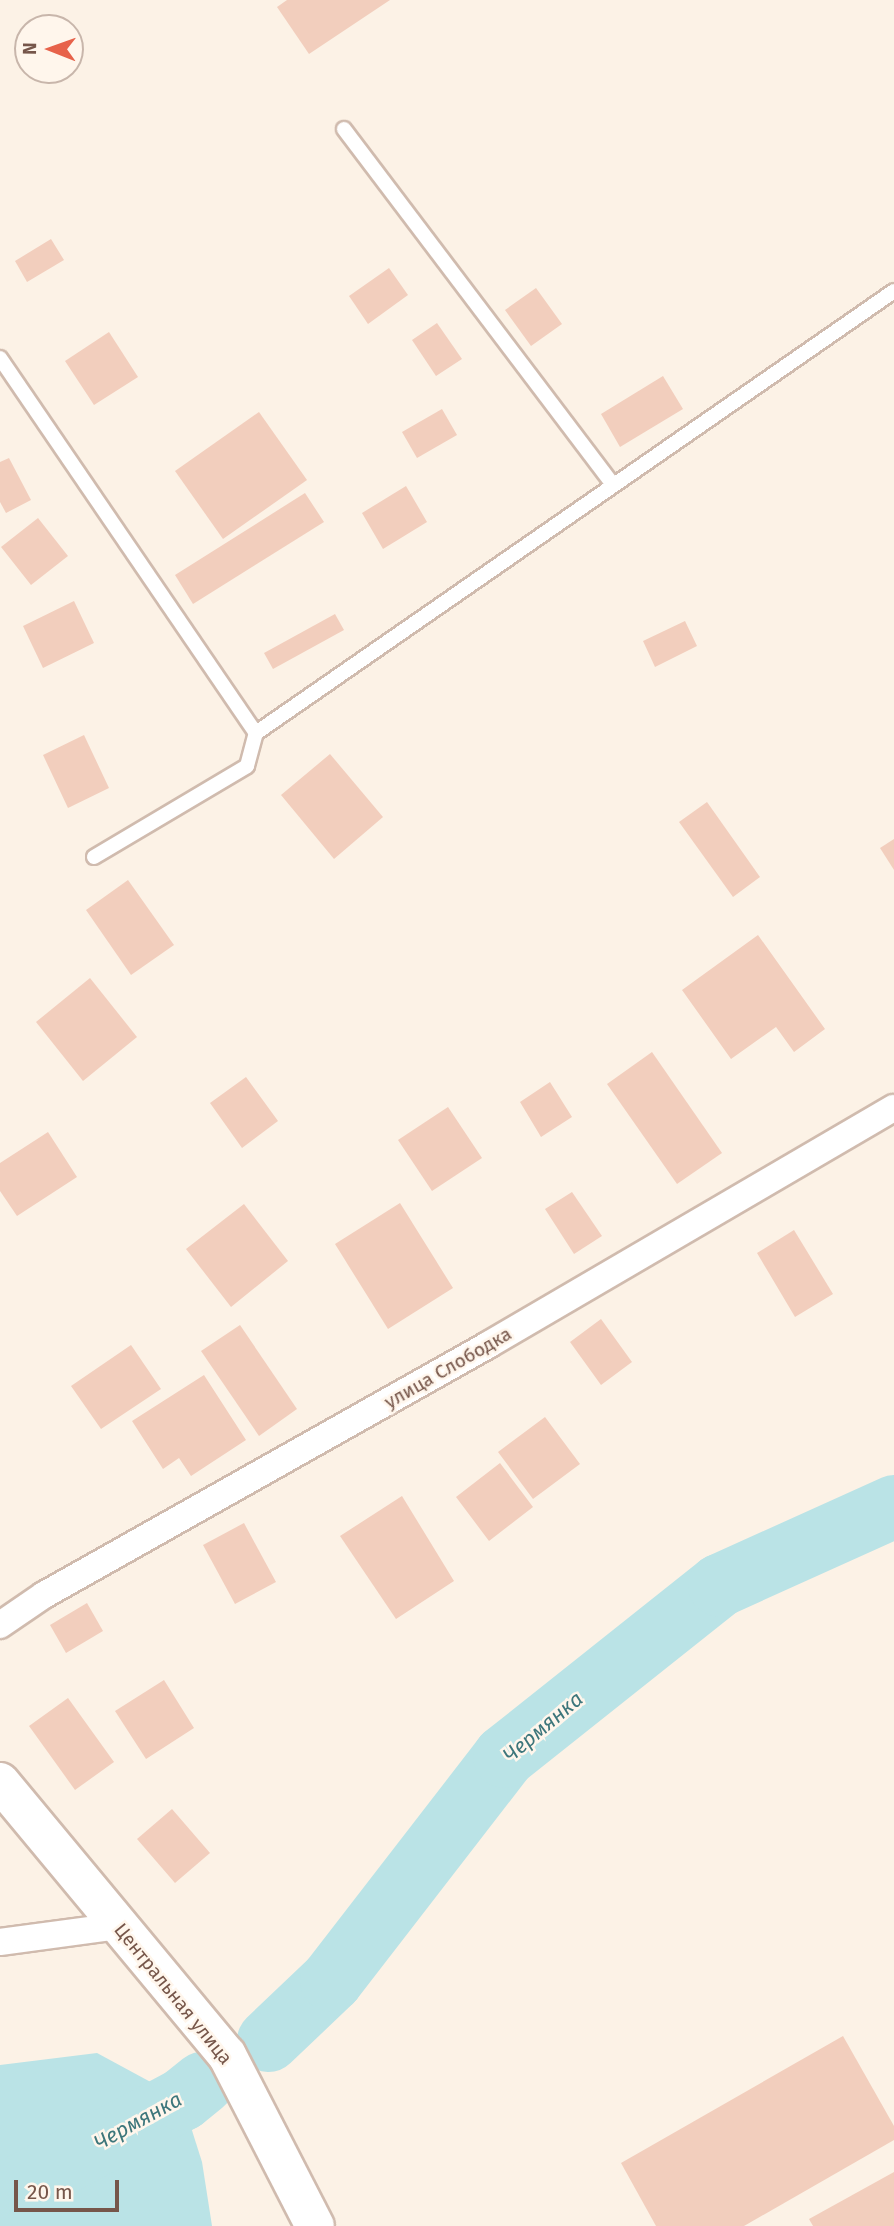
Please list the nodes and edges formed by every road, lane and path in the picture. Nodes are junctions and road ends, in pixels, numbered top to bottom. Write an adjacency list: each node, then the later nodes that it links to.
1 (344, 129): 4 (lane)
2 (894, 291): 4 (lane)
3 (0, 358): 5 (lane)
4 (612, 484): 5 (lane)
5 (256, 733): 6 (lane)
6 (93, 857)
7 (894, 1108): 8 (street, улица Слободка)
8 (0, 1625)
9 (0, 1782): 10 (street, Центральная улица)
10 (118, 1926): 11 (street); 12 (street, Центральная улица)
11 (0, 1942)
12 (315, 2226)

